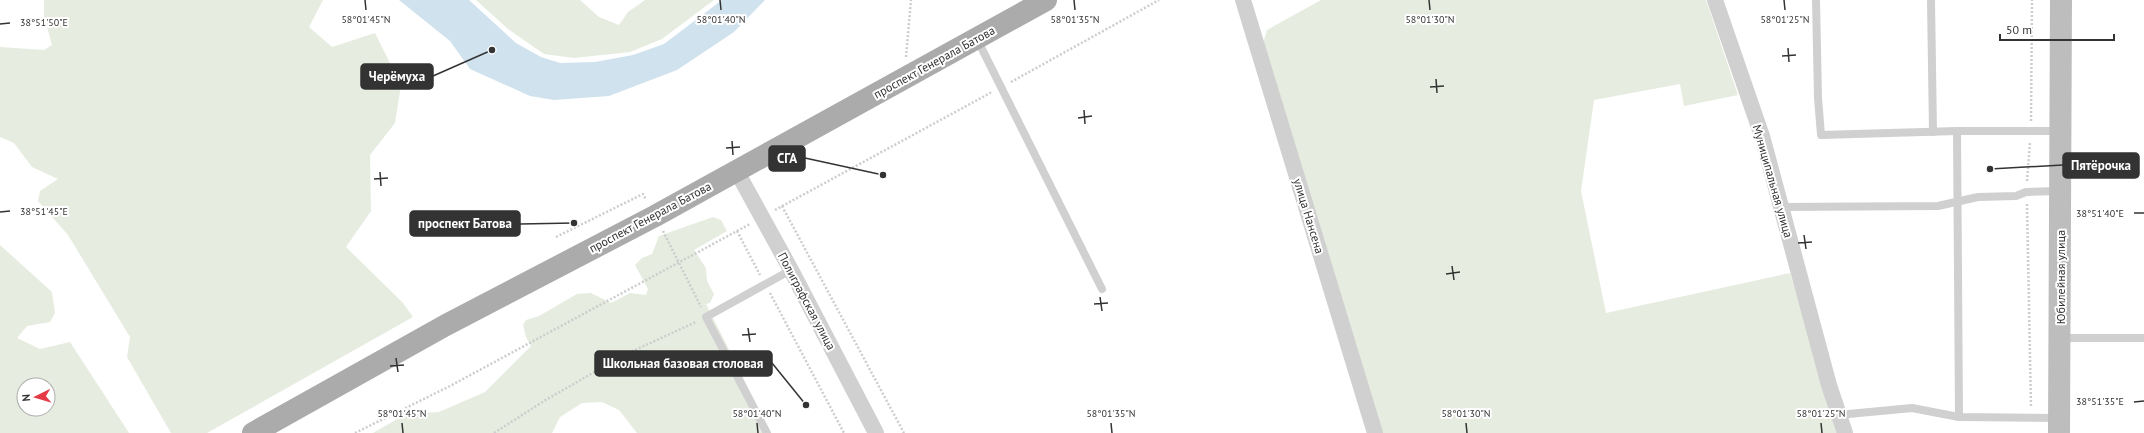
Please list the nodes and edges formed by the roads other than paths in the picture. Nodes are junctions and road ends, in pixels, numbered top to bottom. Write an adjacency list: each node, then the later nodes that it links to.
1 (1046, 0): 7 (main road, проспект Генерала Батова)
2 (1243, 0): 25 (street, улица Нансена)
3 (1715, 0): 14 (street, Муниципальная улица)
4 (1816, 0): 10 (lane)
5 (1931, 0): 10 (lane)
6 (2061, 0): 9 (street, Юбилейная улица)
7 (977, 38): 11 (main road, проспект Генерала Батова); 16 (lane)
8 (1957, 131): 9 (lane); 10 (lane); 13 (lane)
9 (2061, 131): 12 (street, Юбилейная улица)
10 (1933, 132)
11 (736, 170): 15 (street, Полиграфская улица); 22 (main road, проспект Генерала Батова)
12 (2060, 191): 13 (lane); 17 (street, Юбилейная улица)
13 (1958, 200): 14 (lane); 20 (lane)
14 (1781, 207): 19 (street, Муниципальная улица)
15 (791, 270): 23 (lane); 24 (street, Полиграфская улица)
16 (1102, 289)
17 (2060, 338): 18 (lane); 21 (street, Юбилейная улица)
18 (2144, 338)
19 (1838, 415): 20 (lane); 26 (street, Муниципальная улица)
20 (1959, 417): 21 (lane)
21 (2059, 426)
22 (256, 432)
23 (766, 433)
24 (876, 433)
25 (1374, 433)
26 (1844, 433)

